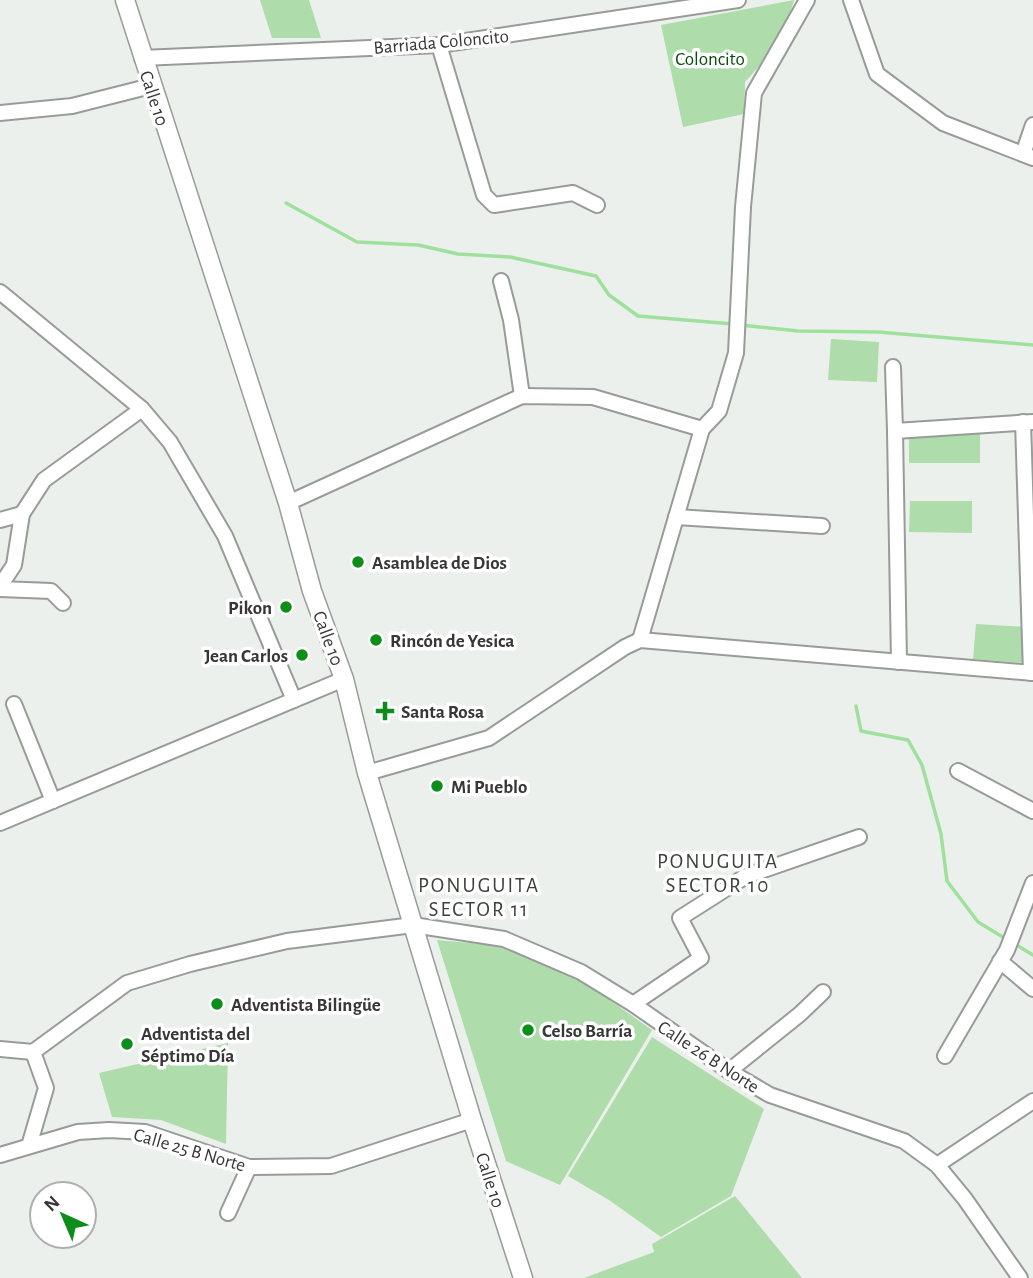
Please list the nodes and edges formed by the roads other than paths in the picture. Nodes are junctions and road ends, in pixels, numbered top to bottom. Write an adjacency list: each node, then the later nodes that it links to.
1 (125, 0): 6 (main road, Calle 10)
2 (738, 0): 5 (street, Barriada Coloncito)
3 (807, 0): 18 (street)
4 (851, 0): 10 (street)
5 (439, 45): 6 (street, Barriada Coloncito); 11 (street)
6 (142, 58): 7 (main road, Calle 10)
7 (151, 86): 8 (street); 20 (main road, Calle 10)
8 (0, 113)
9 (1033, 125): 10 (street)
10 (1028, 156)
11 (597, 205)
12 (501, 281): 15 (street)
13 (0, 292): 16 (street)
14 (893, 368): 19 (street)
15 (522, 396): 18 (street); 20 (street)
16 (142, 409): 21 (street); 31 (street)
17 (1028, 422): 19 (street); 29 (street)
18 (702, 429): 22 (street)
19 (895, 431): 28 (street)
20 (288, 503): 30 (main road, Calle 10)
21 (22, 514): 23 (street); 25 (street)
22 (676, 517): 24 (street); 27 (street)
23 (0, 520)
24 (822, 526)
25 (0, 588): 26 (street)
26 (63, 603)
27 (640, 640): 28 (street); 34 (street)
28 (899, 662): 29 (street)
29 (1032, 673)
30 (344, 679): 31 (street); 34 (main road, Calle 10)
31 (294, 700): 35 (street)
32 (14, 704): 35 (street)
33 (958, 771): 36 (street)
34 (367, 773): 40 (main road, Calle 10)
35 (53, 801): 37 (street)
36 (1033, 811)
37 (0, 823)
38 (859, 837): 44 (street)
39 (1033, 883): 41 (street)
40 (413, 925): 44 (street, Calle 26 B Norte); 46 (street, Calle 26 B Norte); 50 (main road, Calle 10)
41 (1000, 961): 42 (street); 47 (street)
42 (1033, 989)
43 (823, 992): 48 (street)
44 (633, 1004): 48 (street, Calle 26 B Norte)
45 (0, 1049): 46 (street)
46 (33, 1052): 51 (street)
47 (945, 1056)
48 (729, 1071): 53 (street, Calle 26 B Norte)
49 (1033, 1101): 53 (street)
50 (472, 1120): 54 (street, Calle 25 B Norte); 57 (main road, Calle 10)
51 (29, 1146): 52 (street); 54 (street, Calle 25 B Norte)
52 (0, 1154)
53 (937, 1165): 56 (street, Calle 26 B Norte)
54 (249, 1167): 55 (street)
55 (228, 1213)
56 (1024, 1276)
57 (523, 1278)

